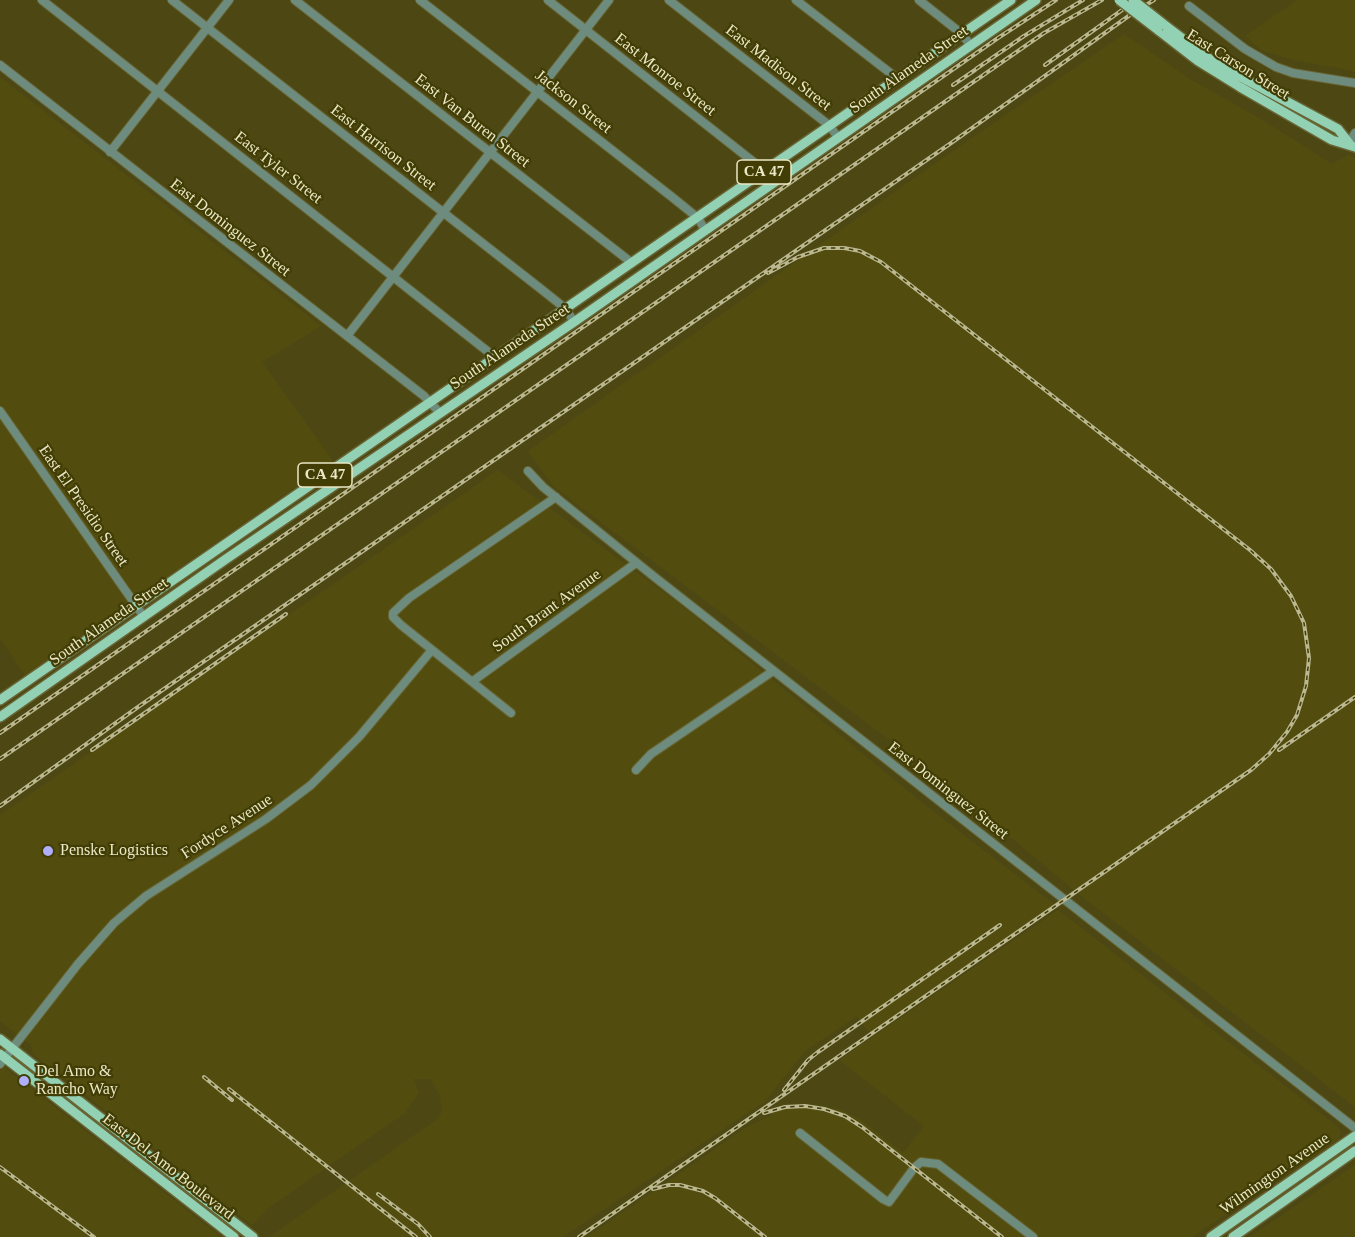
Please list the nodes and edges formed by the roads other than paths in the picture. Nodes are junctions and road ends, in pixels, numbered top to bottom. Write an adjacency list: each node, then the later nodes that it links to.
1 (42, 0): 24 (street, East Tyler Street)
2 (172, 0): 16 (street, East Harrison Street)
3 (229, 0): 16 (street)
4 (295, 0): 31 (street, East Van Buren Street)
5 (420, 0): 25 (street, Jackson Street)
6 (548, 0): 18 (street, East Monroe Street)
7 (609, 0): 18 (street)
8 (669, 0): 26 (street, East Madison Street)
9 (796, 0): 22 (street)
10 (919, 0): 19 (street)
11 (1011, 0): 19 (main road, South Alameda Street / CA 47)
12 (1036, 0): 20 (main road, South Alameda Street / CA 47)
13 (1119, 0): 17 (main road, East Carson Street, bridge)
14 (1133, 0): 17 (main road, East Carson Street, bridge)
15 (1189, 6): 23 (street)
16 (207, 27): 24 (street); 33 (street, East Harrison Street)
17 (1162, 28): 29 (main road, East Carson Street)
18 (586, 30): 25 (street); 32 (street, East Monroe Street)
19 (962, 34): 20 (street); 22 (main road, South Alameda Street / CA 47)
20 (971, 46): 28 (main road, South Alameda Street / CA 47)
21 (0, 65): 30 (street, East Dominguez Street)
22 (898, 79): 26 (main road, South Alameda Street / CA 47)
23 (1355, 83)
24 (158, 91): 30 (street); 37 (street, East Tyler Street)
25 (537, 92): 31 (street); 34 (street, Jackson Street)
26 (830, 126): 28 (street, East Madison Street); 32 (main road, South Alameda Street / CA 47)
27 (1355, 133): 29 (street)
28 (838, 138): 35 (main road, South Alameda Street / CA 47)
29 (1352, 145)
30 (110, 152): 40 (street, East Dominguez Street)
31 (490, 152): 33 (street); 36 (street, East Van Buren Street)
32 (765, 171): 34 (main road, South Alameda Street / CA 47)
33 (443, 212): 37 (street); 38 (street, East Harrison Street)
34 (698, 218): 35 (street, Jackson Street); 36 (main road, South Alameda Street / CA 47)
35 (705, 230): 39 (main road, South Alameda Street / CA 47)
36 (632, 263): 38 (main road, South Alameda Street / CA 47)
37 (393, 276): 40 (street); 41 (street, East Tyler Street)
38 (566, 309): 39 (street, East Harrison Street); 41 (main road, South Alameda Street / CA 47)
39 (574, 322): 44 (main road, South Alameda Street / CA 47)
40 (347, 336): 42 (street, East Dominguez Street)
41 (496, 358): 42 (main road, South Alameda Street / CA 47)
42 (432, 402): 44 (street, East Dominguez Street); 47 (main road, South Alameda Street / CA 47)
43 (0, 411): 50 (street, East El Presidio Street)
44 (440, 413): 48 (main road, South Alameda Street / CA 47)
45 (528, 471): 46 (street, East Dominguez Street)
46 (556, 497): 49 (street, East Dominguez Street); 52 (street)
47 (218, 548): 48 (main road); 50 (main road, South Alameda Street / CA 47)
48 (226, 560): 51 (main road, South Alameda Street / CA 47)
49 (636, 563): 53 (street, East Dominguez Street); 54 (street, South Brant Avenue)
50 (135, 606): 51 (street, East El Presidio Street); 55 (main road, South Alameda Street / CA 47)
51 (144, 617): 57 (main road, South Alameda Street / CA 47)
52 (431, 651): 54 (street); 60 (street, Fordyce Avenue)
53 (773, 671): 58 (street); 62 (street, East Dominguez Street)
54 (473, 681): 56 (street)
55 (0, 700)
56 (511, 713)
57 (0, 717)
58 (636, 770)
59 (0, 1039): 60 (main road, East Del Amo Boulevard)
60 (12, 1048): 61 (street, Fordyce Avenue); 64 (main road, East Del Amo Boulevard)
61 (2, 1059): 66 (main road, East Del Amo Boulevard)
62 (1355, 1128)
63 (800, 1132): 70 (street)
64 (122, 1136): 66 (main road); 69 (main road, East Del Amo Boulevard)
65 (1355, 1136): 71 (main road, Wilmington Avenue)
66 (115, 1145): 68 (main road, East Del Amo Boulevard)
67 (1355, 1152): 72 (main road, Wilmington Avenue)
68 (234, 1237)
69 (253, 1237)
70 (1033, 1237)
71 (1211, 1237)
72 (1233, 1237)

